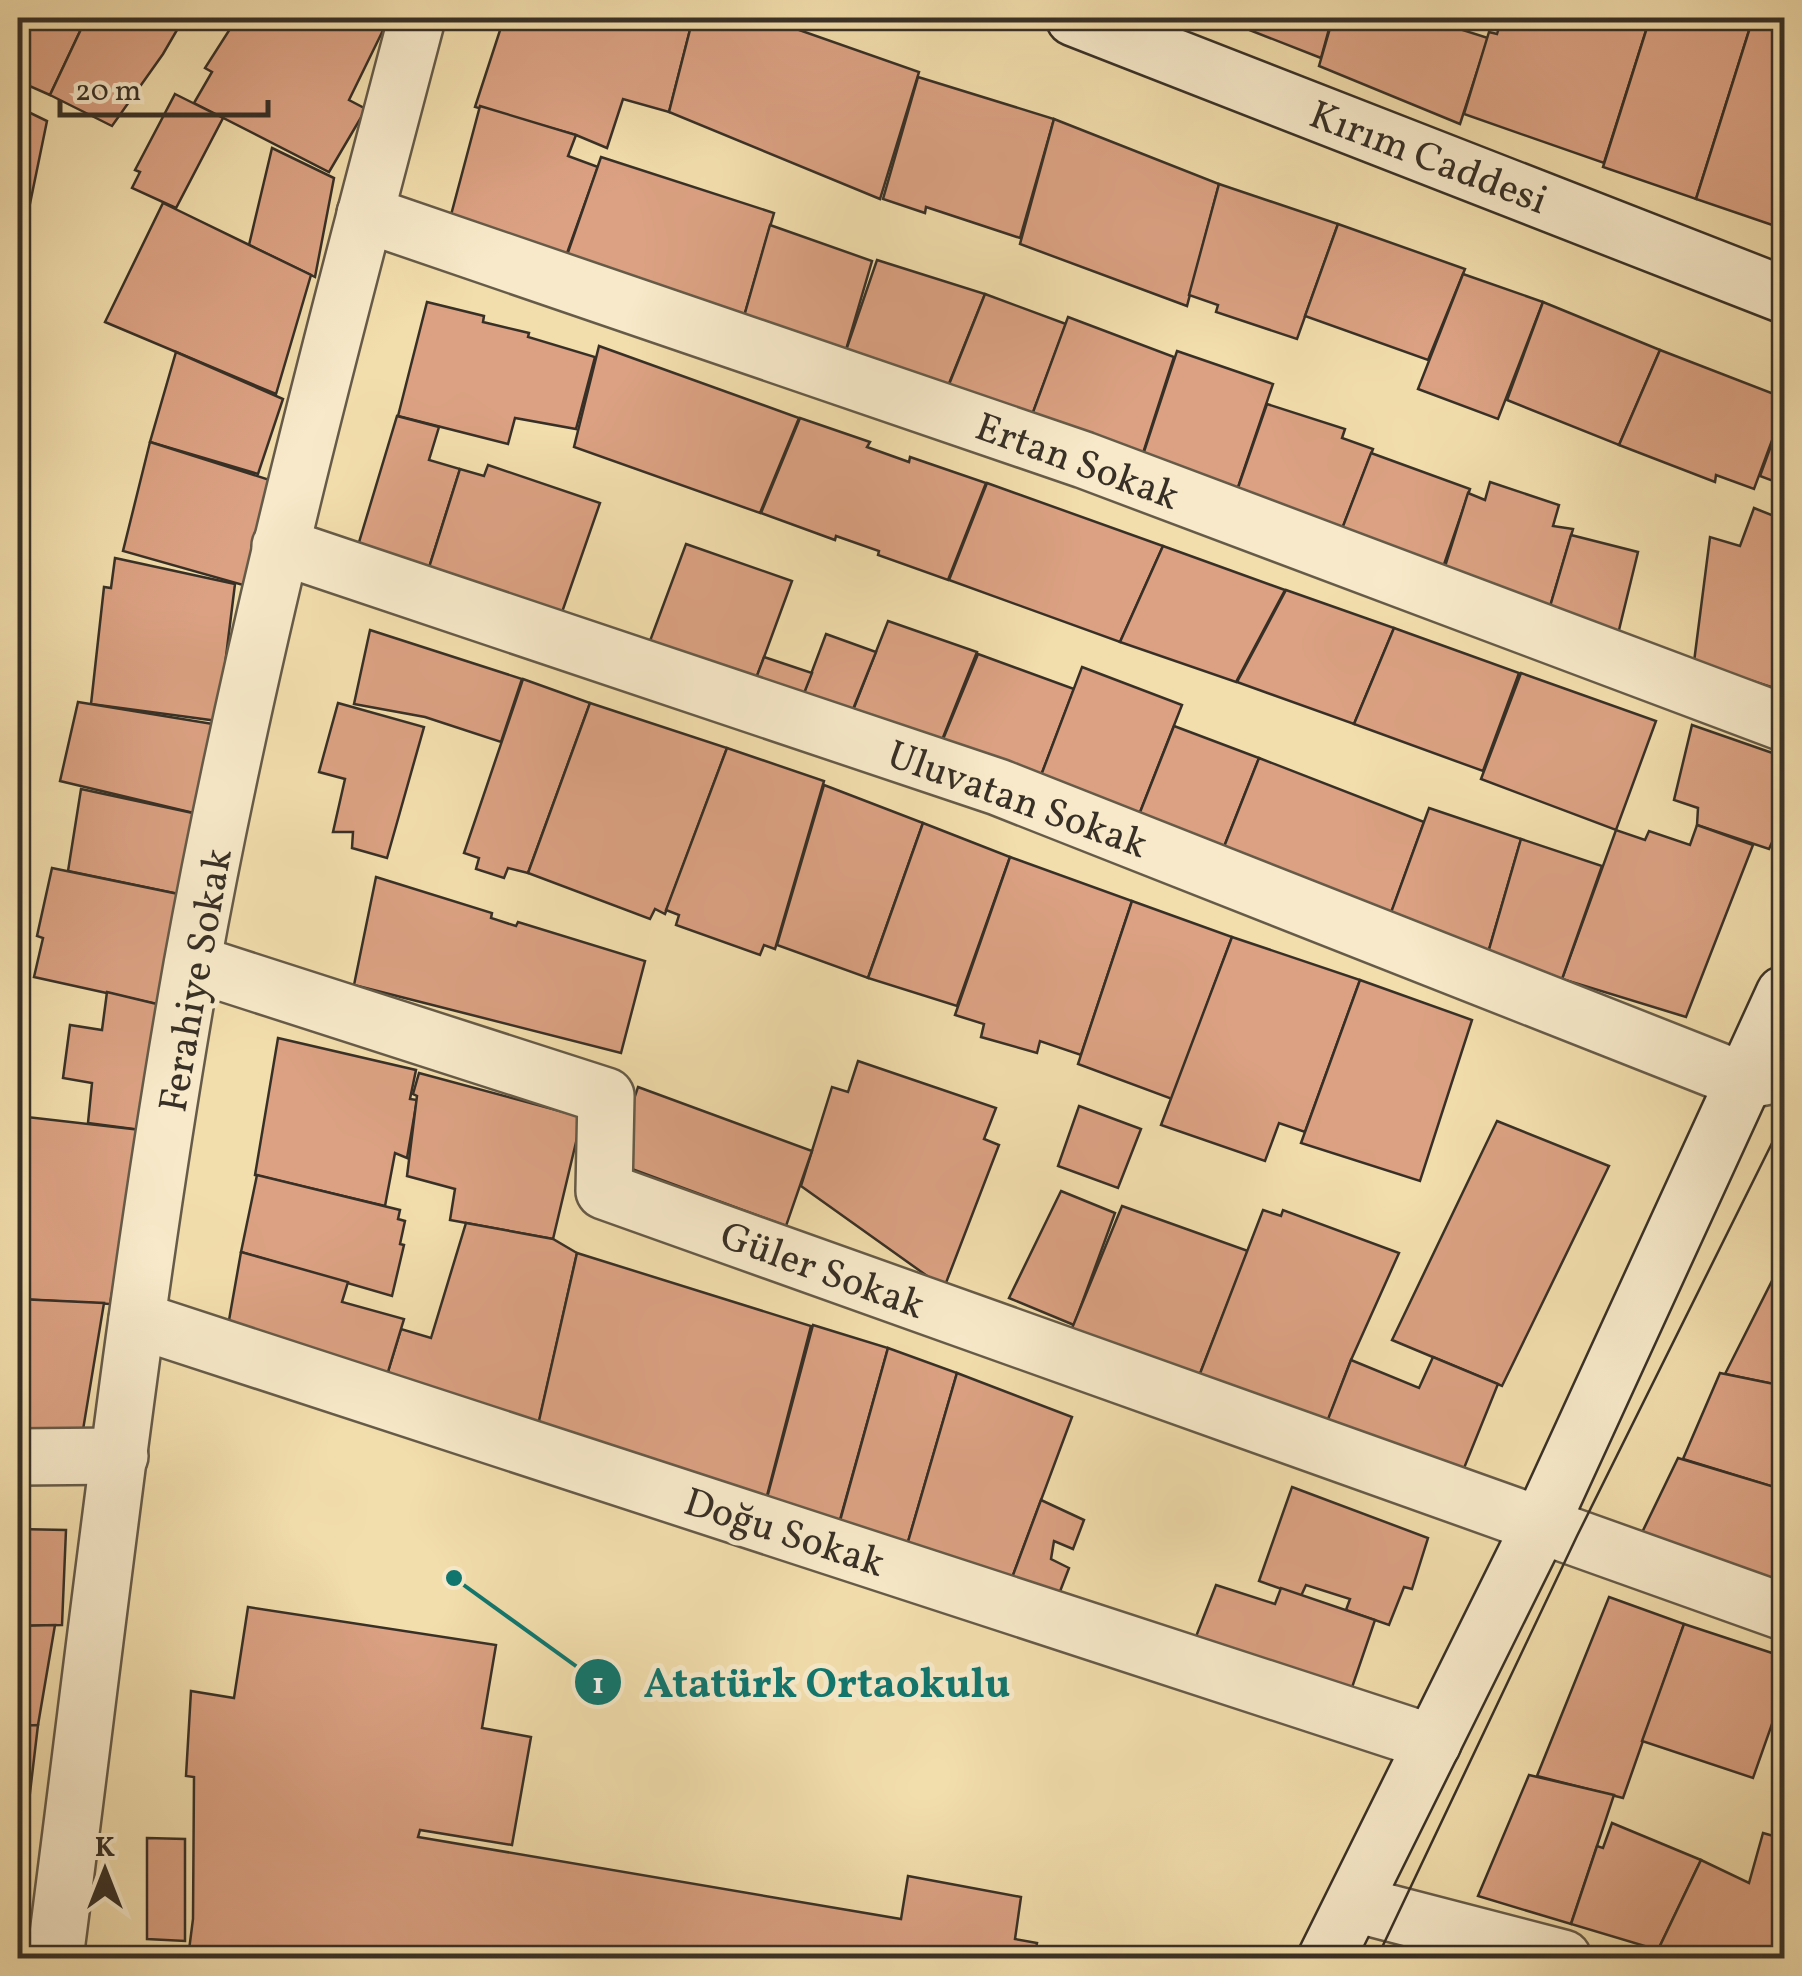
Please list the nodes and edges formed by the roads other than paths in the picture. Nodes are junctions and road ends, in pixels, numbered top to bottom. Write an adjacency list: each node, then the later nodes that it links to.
1 (417, 18): 3 (street, Ferahiye Sokak)
2 (1074, 18): 4 (street, Kırım Caddesi)
3 (365, 214): 5 (street, Ferahiye Sokak); 6 (street, Ertan Sokak)
4 (1784, 295)
5 (280, 546): 7 (street, Ferahiye Sokak); 9 (street, Uluvatan Sokak)
6 (1784, 723)
7 (193, 963): 10 (street, Ferahiye Sokak); 13 (street, Güler Sokak)
8 (1784, 994): 9 (street)
9 (1764, 1077): 13 (street)
10 (137, 1320): 11 (street, Ferahiye Sokak); 15 (street, Doğu Sokak)
11 (120, 1456): 12 (street); 17 (street, Ferahiye Sokak)
12 (18, 1457)
13 (1541, 1524): 14 (street); 15 (street)
14 (1784, 1612)
15 (1433, 1742): 16 (street)
16 (1355, 1904): 18 (street); 19 (street)
17 (55, 1958)
18 (1326, 1958)
19 (1563, 1958)

